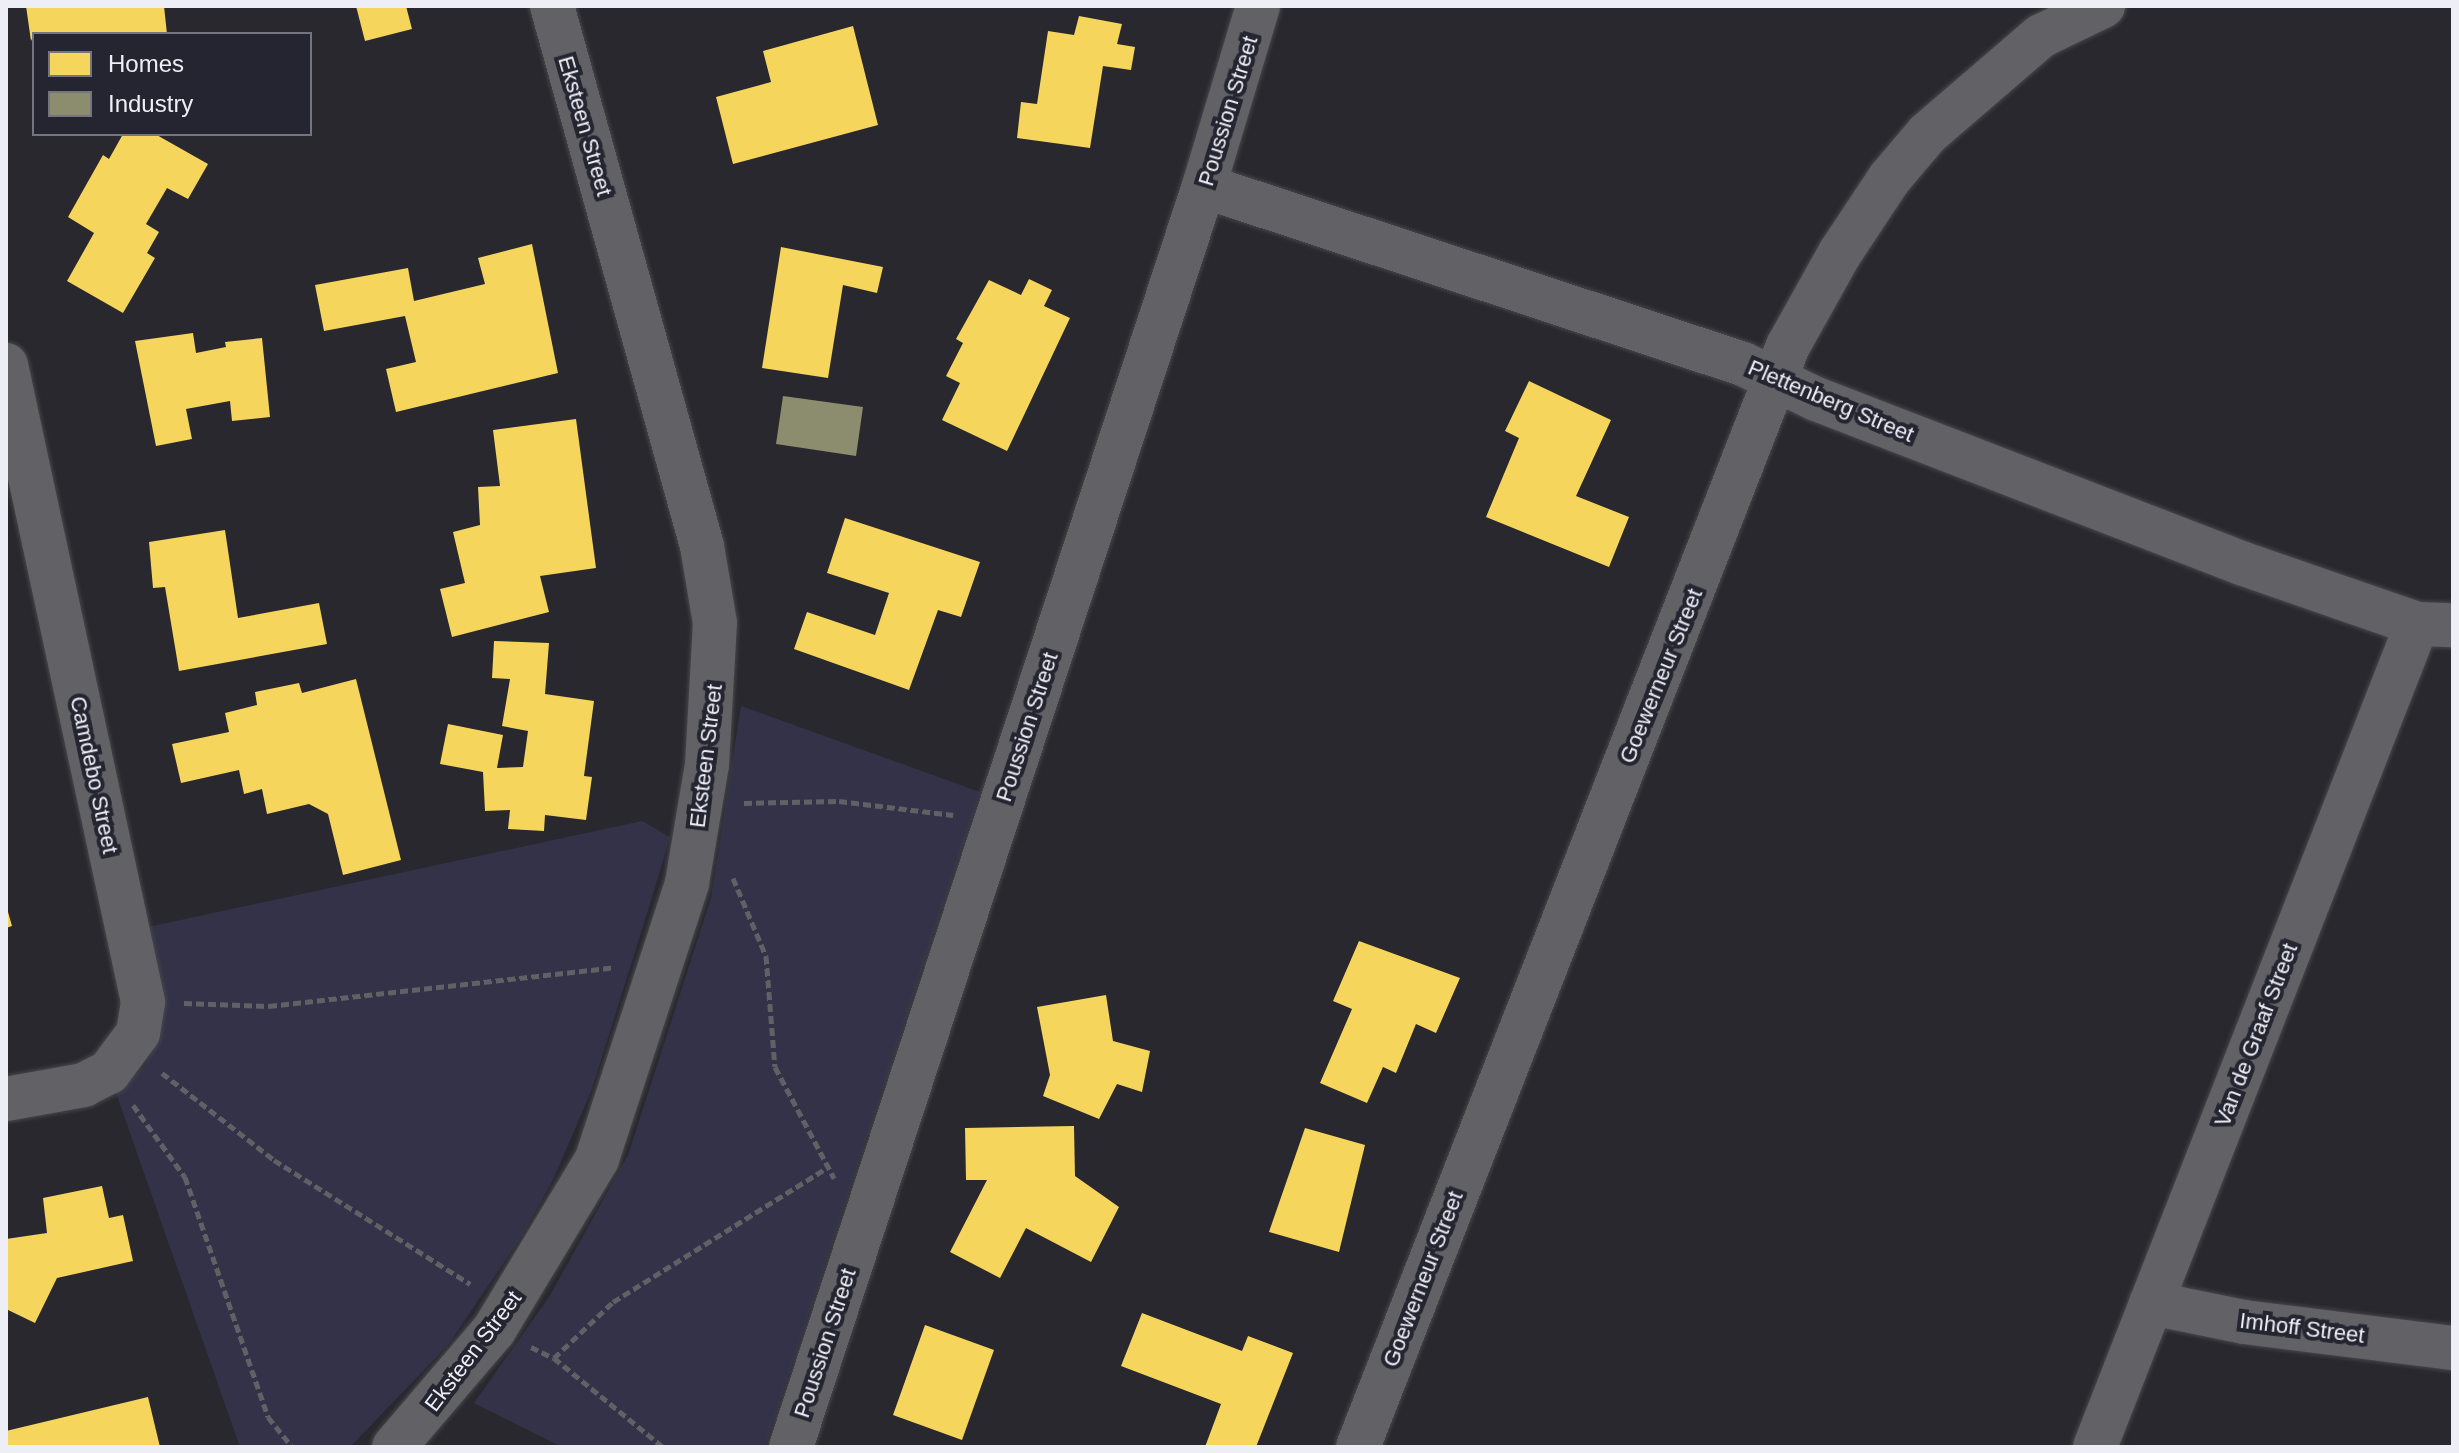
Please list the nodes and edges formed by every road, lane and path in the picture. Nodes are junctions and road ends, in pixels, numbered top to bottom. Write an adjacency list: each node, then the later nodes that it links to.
1 (552, 6): 8 (street, Eksteen Street)
2 (1258, 6): 4 (street, Poussion Street)
3 (2103, 6): 6 (street, Goewerneur Street)
4 (1204, 186): 6 (street, Plettenberg Street); 9 (street, Poussion Street)
5 (6, 365): 12 (street, Camdebo Street)
6 (1776, 380): 7 (street, Plettenberg Street); 25 (street, Goewerneur Street)
7 (2435, 624): 17 (street, Van de Graaf Street)
8 (702, 804): 9 (path); 11 (street, Eksteen Street)
9 (996, 821): 16 (street, Poussion Street)
10 (731, 873): 15 (path)
11 (663, 962): 12 (path); 18 (street, Eksteen Street)
12 (143, 1002): 13 (street, Camdebo Street)
13 (120, 1060): 14 (street); 18 (path); 21 (path)
14 (6, 1099)
15 (827, 1168): 16 (path); 20 (path)
16 (865, 1221): 24 (street, Poussion Street)
17 (2151, 1303): 19 (street, Imhoff Street); 26 (street, Van de Graaf Street)
18 (501, 1319): 20 (path); 22 (street, Eksteen Street)
19 (2453, 1348)
20 (554, 1358): 23 (path)
21 (292, 1447)
22 (394, 1447)
23 (663, 1447)
24 (791, 1447)
25 (1358, 1447)
26 (2095, 1447)

